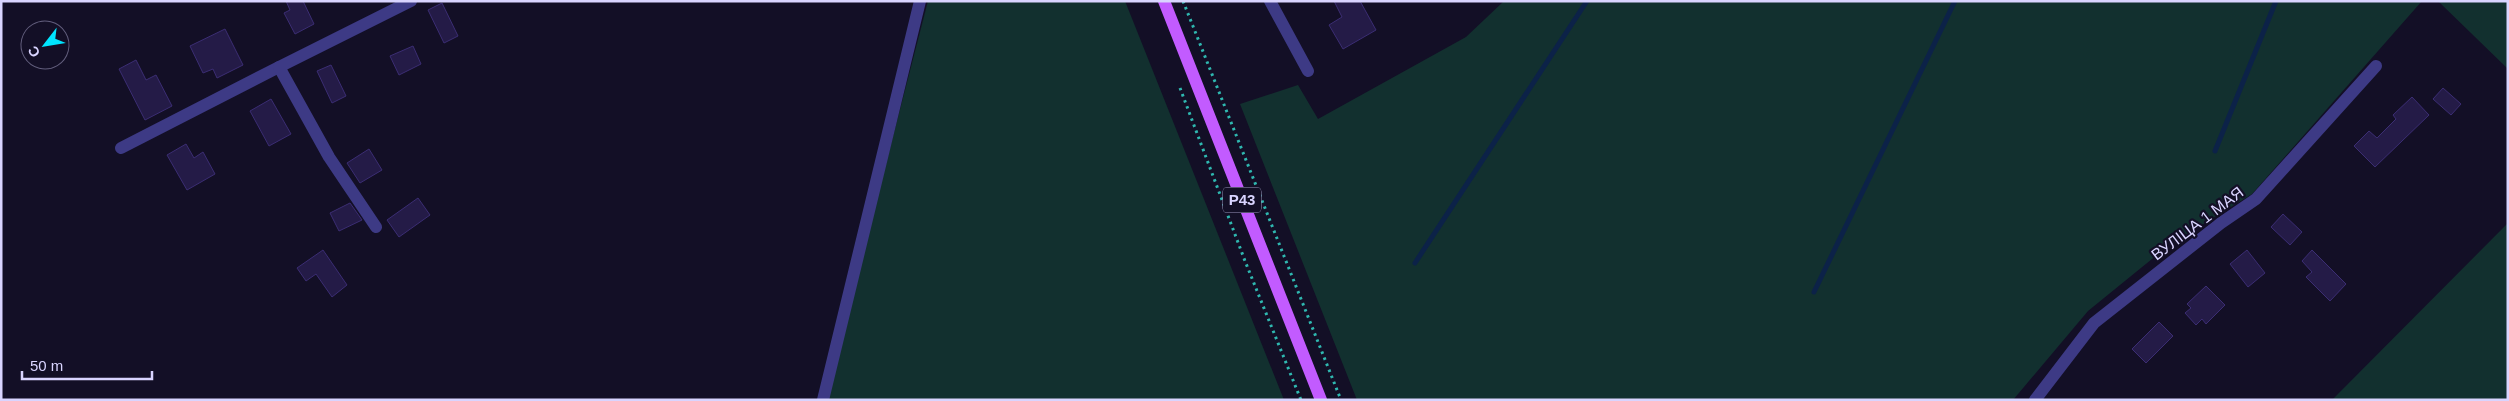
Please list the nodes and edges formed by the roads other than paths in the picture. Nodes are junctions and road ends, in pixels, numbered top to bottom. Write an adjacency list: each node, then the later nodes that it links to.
1 (411, 1): 6 (street)
2 (920, 1): 10 (street)
3 (1164, 1): 11 (main road, Р43)
4 (1270, 1): 7 (street)
5 (2376, 66): 12 (street, ВУЛІЦА 1 МАЯ)
6 (279, 67): 8 (street); 9 (street)
7 (1308, 71)
8 (121, 148)
9 (376, 228)
10 (823, 400)
11 (1321, 400)
12 (2035, 400)

